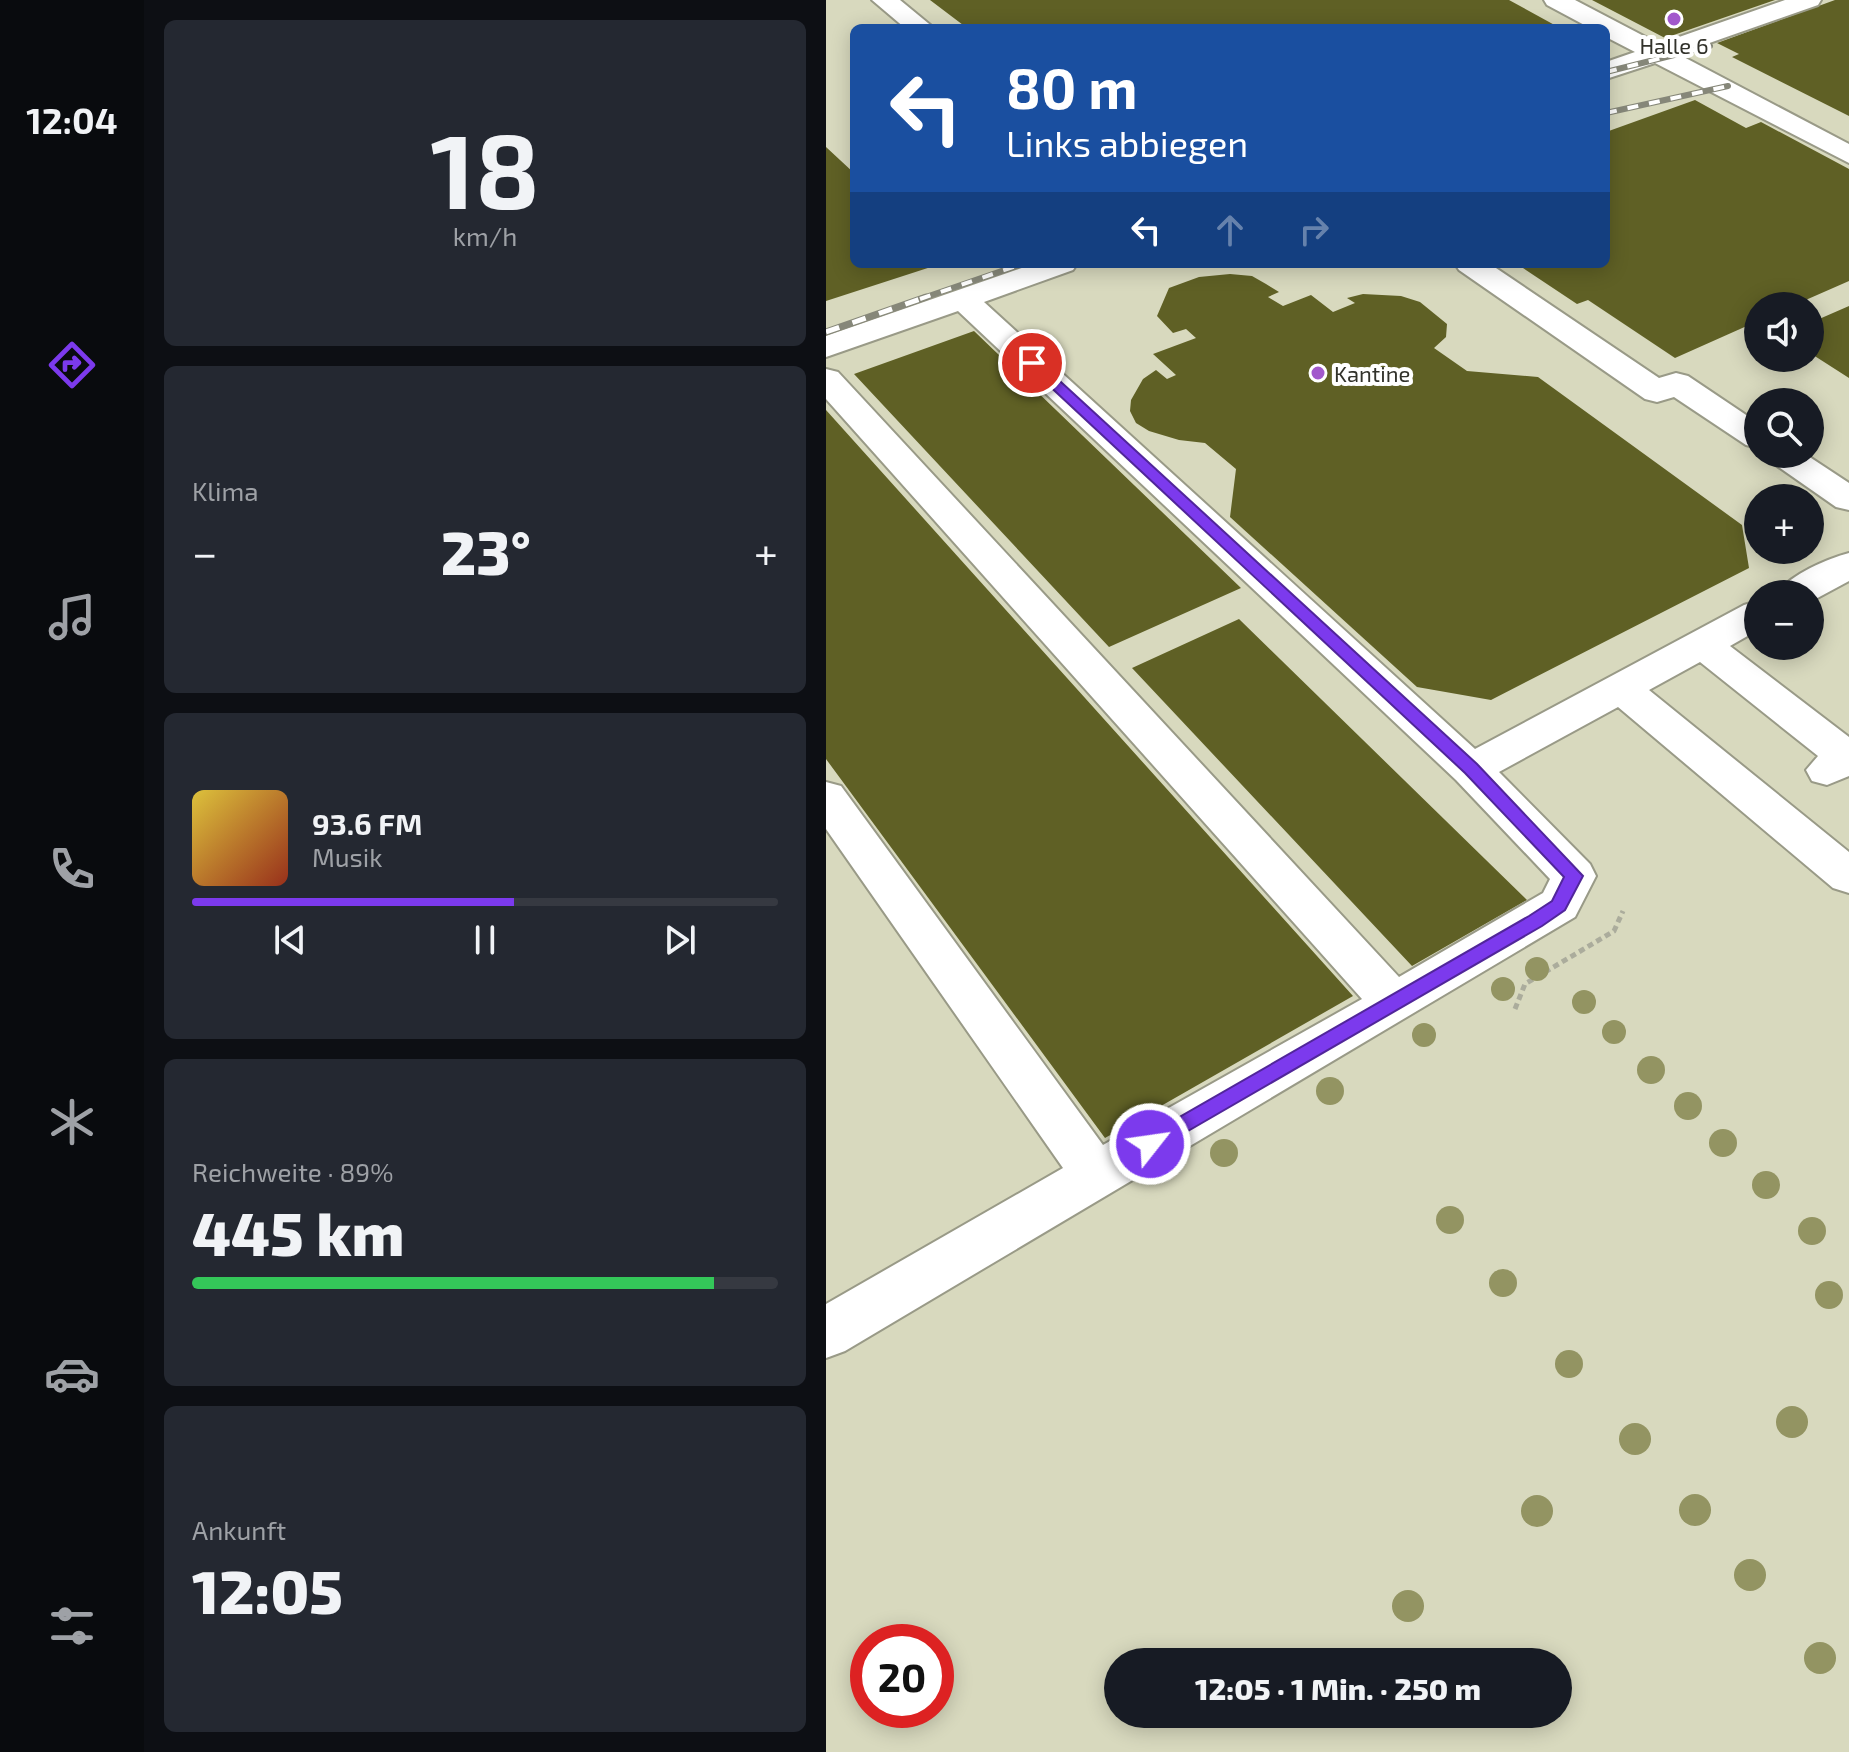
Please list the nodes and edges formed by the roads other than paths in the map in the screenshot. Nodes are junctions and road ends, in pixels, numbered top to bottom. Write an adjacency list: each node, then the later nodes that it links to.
1 (884, 0): 4 (lane)
2 (1556, 0): 5 (lane)
3 (1809, 0): 7 (lane)
4 (916, 24)
5 (1601, 24)
6 (1610, 29): 7 (lane)
7 (1656, 53): 8 (lane); 9 (lane)
8 (1610, 70)
9 (1849, 155)
10 (1051, 268): 12 (lane)
11 (1476, 268): 15 (lane)
12 (963, 299): 13 (lane); 23 (lane)
13 (826, 347)
14 (826, 379): 28 (lane)
15 (1744, 429)
16 (1803, 468): 17 (lane)
17 (1849, 499)
18 (1849, 565): 19 (lane)
19 (1822, 580)
20 (1744, 622): 21 (lane)
21 (1702, 644): 22 (lane); 24 (lane)
22 (1621, 688): 23 (lane); 26 (lane)
23 (1471, 769): 28 (lane)
24 (1838, 778): 26 (lane)
25 (826, 797): 29 (lane)
26 (1765, 807): 27 (lane)
27 (1849, 876)
28 (1394, 1003): 29 (lane)
29 (1096, 1175): 30 (lane)
30 (826, 1333)

